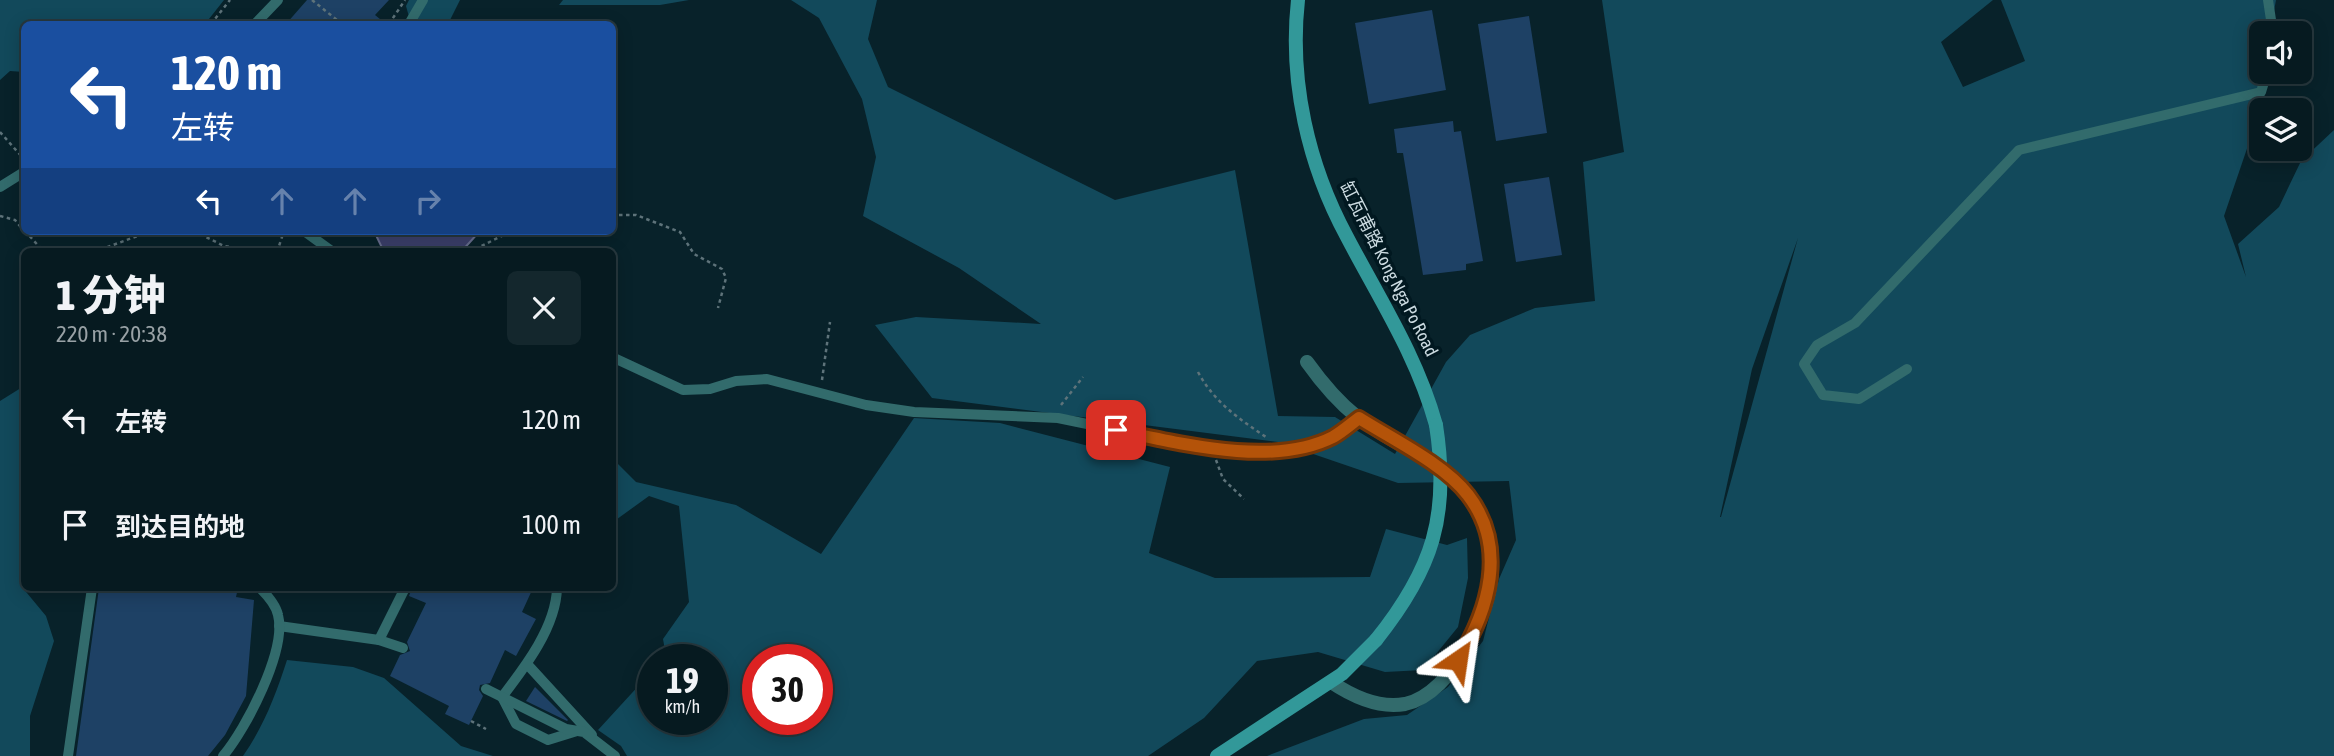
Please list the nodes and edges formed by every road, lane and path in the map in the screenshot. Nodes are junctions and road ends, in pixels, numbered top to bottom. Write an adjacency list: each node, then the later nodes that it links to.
1 (230, 0): 8 (path)
2 (278, 0): 9 (lane)
3 (313, 0): 10 (path)
4 (405, 0): 11 (path)
5 (423, 0): 12 (lane)
6 (1297, 0): 53 (street, 缸瓦甫路 Kong Nga Po Road, bridge)
7 (2268, 0): 13 (lane)
8 (213, 21)
9 (258, 21)
10 (338, 21)
11 (391, 21)
12 (411, 21)
13 (2271, 21)
14 (2263, 84): 36 (lane)
15 (0, 132): 16 (path)
16 (21, 156)
17 (21, 174): 18 (lane)
18 (0, 187)
19 (616, 215): 32 (path)
20 (0, 216): 21 (path)
21 (21, 227)
22 (29, 235): 27 (path)
23 (140, 235): 28 (path)
24 (202, 235): 29 (path)
25 (310, 235): 30 (lane)
26 (504, 235): 31 (path)
27 (40, 248)
28 (105, 248)
29 (238, 248)
30 (327, 248)
31 (478, 248)
32 (718, 308)
33 (830, 322): 38 (path)
34 (616, 359): 42 (lane)
35 (1307, 362): 41 (street)
36 (1907, 369)
37 (1198, 372): 43 (path)
38 (823, 373)
39 (1083, 377): 40 (path)
40 (1058, 410)
41 (1359, 418): 43 (lane); 53 (street)
42 (1217, 446): 43 (lane); 44 (path)
43 (1286, 451)
44 (1244, 499)
45 (92, 591): 60 (lane)
46 (262, 591): 49 (lane)
47 (403, 591): 50 (lane)
48 (556, 591): 52 (lane)
49 (279, 626): 50 (lane); 61 (lane)
50 (379, 640): 51 (lane)
51 (404, 648)
52 (527, 664): 55 (lane); 59 (lane)
53 (1331, 682): 63 (street, 缸瓦甫路 Kong Nga Po Road)
54 (486, 689): 55 (lane)
55 (502, 697): 58 (lane); 58 (lane)
56 (471, 722): 57 (path)
57 (486, 729)
58 (577, 731): 59 (lane)
59 (594, 738): 62 (lane)
60 (68, 756)
61 (223, 756)
62 (615, 756)
63 (1217, 756)

